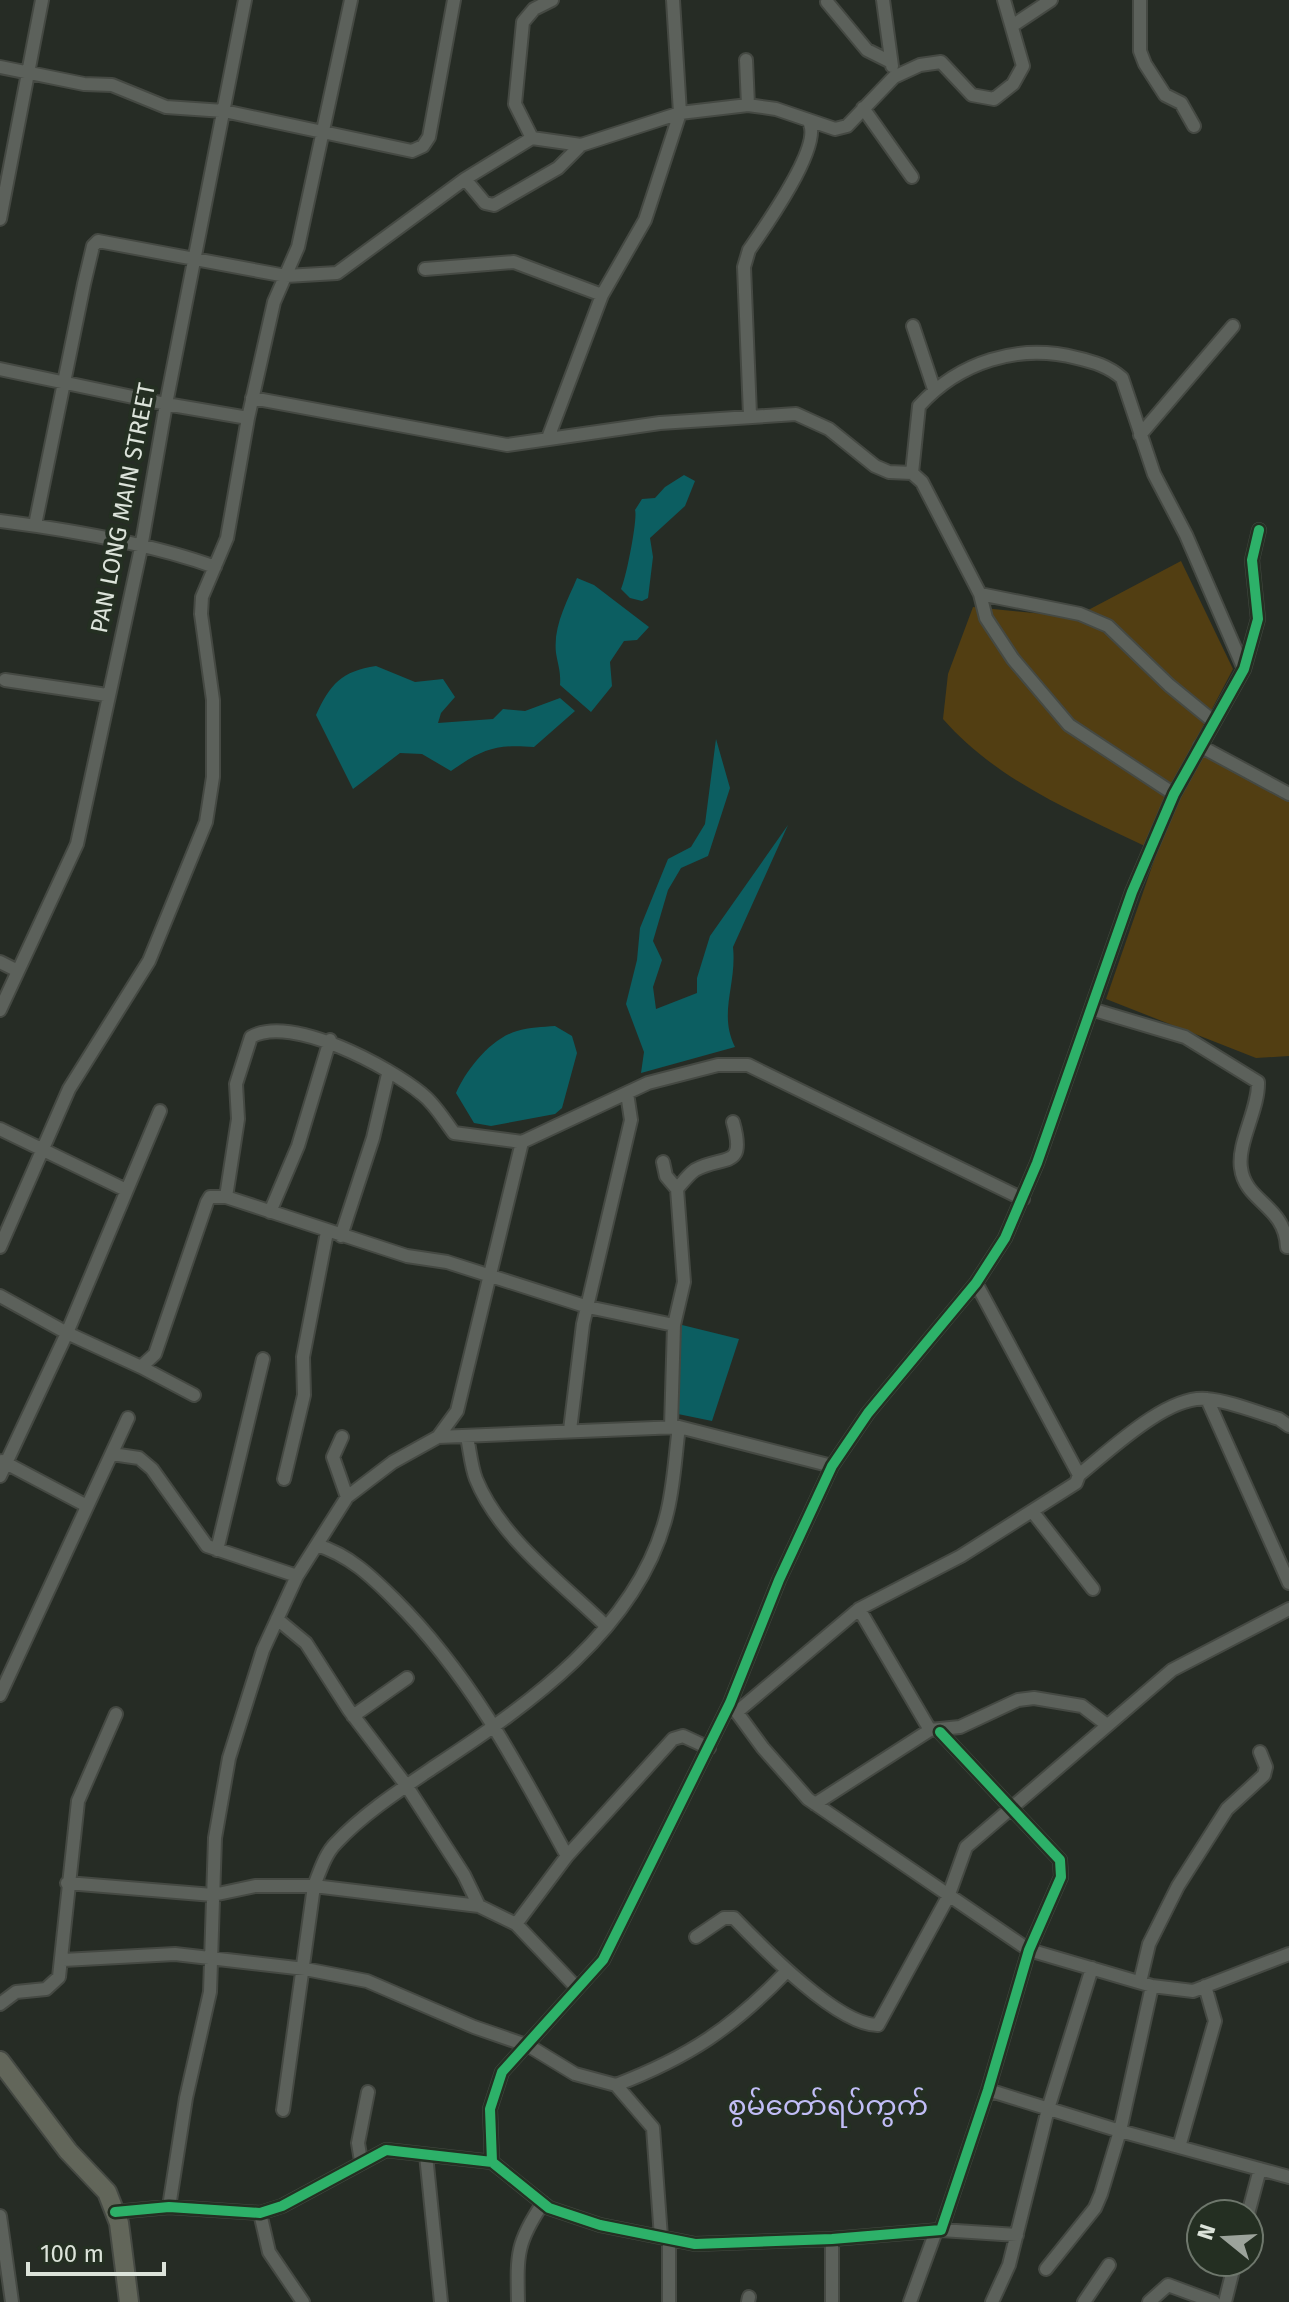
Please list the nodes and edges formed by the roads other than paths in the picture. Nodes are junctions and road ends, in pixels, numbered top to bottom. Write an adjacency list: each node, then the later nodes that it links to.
1 (42, 0): 16 (street)
2 (245, 0): 20 (street, PAN LONG MAIN STREET)
3 (351, 0): 24 (street)
4 (453, 0): 24 (street)
5 (552, 0): 25 (street)
6 (673, 0): 21 (street)
7 (883, 0): 14 (street)
8 (1004, 0): 12 (street)
9 (1051, 0): 12 (street)
10 (1140, 0): 23 (street)
11 (827, 2): 14 (street)
12 (1012, 26): 17 (street)
13 (746, 60): 18 (street)
14 (891, 62): 17 (street)
15 (0, 67): 16 (street)
16 (27, 70): 20 (street); 29 (street)
17 (894, 77): 19 (street)
18 (748, 105): 21 (street); 22 (street)
19 (863, 108): 22 (street); 27 (street)
20 (224, 111): 24 (street); 30 (street, PAN LONG MAIN STREET)
21 (680, 113): 26 (street); 33 (street)
22 (810, 124): 41 (street)
23 (1194, 126)
24 (325, 132): 32 (street)
25 (532, 138): 26 (street); 28 (street)
26 (581, 145): 28 (street)
27 (912, 177)
28 (465, 179): 32 (street)
29 (0, 219)
30 (195, 259): 32 (street); 37 (street); 40 (street, PAN LONG MAIN STREET)
31 (425, 269): 33 (street)
32 (286, 276): 39 (street)
33 (602, 295): 44 (street)
34 (913, 326): 38 (street)
35 (1233, 326): 43 (street)
36 (0, 369): 37 (street)
37 (66, 381): 40 (street); 47 (street)
38 (934, 389): 43 (street); 45 (street)
39 (252, 398): 42 (street); 44 (street)
40 (166, 404): 42 (street); 49 (street, PAN LONG MAIN STREET)
41 (750, 415): 44 (street); 45 (street)
42 (248, 418): 50 (street)
43 (1140, 435): 52 (street)
44 (548, 438)
45 (912, 473): 51 (street)
46 (0, 521): 47 (street)
47 (35, 525): 49 (street)
48 (1259, 530): 52 (street)
49 (141, 548): 50 (street); 54 (street, PAN LONG MAIN STREET)
50 (215, 567): 70 (street)
51 (980, 594): 55 (street); 57 (street)
52 (1244, 669): 55 (street)
53 (5, 680): 54 (street)
54 (107, 695): 60 (street, PAN LONG MAIN STREET)
55 (1213, 721): 56 (street)
56 (1200, 746): 57 (street); 58 (street)
57 (1174, 794): 61 (street)
58 (1289, 794)
59 (0, 962): 60 (street)
60 (18, 971): 62 (street, PAN LONG MAIN STREET)
61 (1091, 1009): 75 (street); 80 (street)
62 (0, 1010)
63 (330, 1040): 64 (street); 74 (street); 76 (street)
64 (388, 1074): 69 (street); 78 (street)
65 (627, 1093): 69 (street); 75 (street); 84 (street)
66 (160, 1111): 73 (street)
67 (733, 1122): 72 (street)
68 (0, 1129): 70 (street)
69 (522, 1142): 81 (street)
70 (43, 1151): 73 (street); 79 (street)
71 (663, 1162): 72 (street)
72 (677, 1189): 85 (street)
73 (126, 1190): 86 (street)
74 (226, 1197): 76 (street); 88 (street)
75 (1023, 1199): 82 (street)
76 (270, 1212): 77 (street)
77 (327, 1232): 78 (street); 103 (street)
78 (341, 1236): 81 (street)
79 (0, 1247)
80 (1287, 1247)
81 (490, 1275): 84 (street); 96 (street)
82 (976, 1283): 100 (street); 101 (street)
83 (0, 1296): 86 (street)
84 (588, 1307): 85 (street); 94 (street)
85 (674, 1325): 93 (street)
86 (67, 1333): 88 (street); 99 (street)
87 (263, 1359): 109 (street)
88 (141, 1367): 89 (street)
89 (194, 1395)
90 (1207, 1399): 92 (street); 101 (street); 110 (street)
91 (128, 1418): 98 (street)
92 (1289, 1426)
93 (675, 1427): 94 (street); 100 (street); 117 (street)
94 (570, 1430): 97 (street)
95 (342, 1437): 104 (street)
96 (438, 1437): 97 (street); 104 (street)
97 (467, 1437): 117 (street)
98 (112, 1454): 105 (street); 109 (street)
99 (3, 1462): 102 (street); 105 (street)
100 (832, 1466): 120 (street)
101 (1079, 1475): 106 (street)
102 (0, 1476)
103 (284, 1479)
104 (347, 1497): 108 (street)
105 (87, 1506): 119 (street)
106 (1032, 1511): 113 (street); 114 (street)
107 (1289, 1543): 110 (street)
108 (317, 1545): 111 (street); 124 (street)
109 (217, 1550): 111 (street)
110 (1275, 1551): 112 (street)
111 (297, 1576): 116 (street)
112 (1289, 1583)
113 (1093, 1589)
114 (859, 1609): 120 (street); 125 (street)
115 (1289, 1609): 123 (street)
116 (277, 1619): 122 (street); 134 (street)
117 (606, 1626): 124 (street)
118 (407, 1678): 122 (street)
119 (0, 1695)
120 (734, 1707): 126 (street); 129 (street)
121 (116, 1714): 132 (street)
122 (353, 1716): 128 (street)
123 (1107, 1725): 125 (street); 130 (street)
124 (496, 1726): 128 (street); 131 (street)
125 (935, 1731): 129 (street); 130 (street)
126 (709, 1748): 131 (street); 148 (street)
127 (1260, 1752): 146 (street)
128 (406, 1785): 133 (street); 136 (street)
129 (815, 1804): 135 (street)
130 (1010, 1808): 135 (street); 139 (street)
131 (567, 1856): 137 (street)
132 (67, 1883): 134 (street); 141 (street)
133 (314, 1886): 134 (street); 136 (street); 144 (street)
134 (213, 1895): 142 (street)
135 (948, 1897): 139 (street); 145 (street)
136 (479, 1906): 137 (street)
137 (516, 1924): 148 (street)
138 (696, 1937): 145 (street)
139 (1029, 1950): 143 (street); 153 (street)
140 (1289, 1954): 147 (street)
141 (63, 1960): 142 (street); 149 (street)
142 (211, 1960): 144 (street); 166 (street)
143 (1092, 1968): 146 (street); 155 (street)
144 (305, 1969): 150 (street); 156 (street)
145 (786, 1972): 152 (street)
146 (1146, 1984): 147 (street); 157 (street)
147 (1205, 1986): 158 (street)
148 (576, 1987): 150 (street)
149 (0, 2004)
150 (529, 2046): 152 (street); 161 (street)
151 (0, 2061): 167 (highway)
152 (616, 2085): 172 (street)
153 (988, 2090): 155 (street); 170 (street)
154 (368, 2092): 160 (street)
155 (1048, 2109): 157 (street); 171 (street)
156 (283, 2110)
157 (1120, 2131): 158 (street); 175 (street)
158 (1179, 2147): 162 (street)
159 (426, 2155): 160 (street); 161 (street); 180 (street)
160 (361, 2161): 168 (street)
161 (492, 2162): 165 (street)
162 (1260, 2169): 163 (street); 164 (street)
163 (1289, 2177)
164 (1252, 2198)
165 (543, 2203): 172 (street); 181 (street)
166 (169, 2207): 167 (street); 168 (street)
167 (115, 2212): 178 (highway)
168 (260, 2213): 179 (street)
169 (0, 2216): 177 (street)
170 (938, 2230): 171 (street); 173 (street); 184 (street)
171 (1017, 2235): 185 (street)
172 (665, 2238): 173 (street); 182 (street)
173 (832, 2239): 183 (street)
174 (1109, 2265): 186 (street)
175 (1046, 2269)
176 (1231, 2278): 189 (street)
177 (12, 2302)
178 (129, 2302)
179 (303, 2302)
180 (441, 2302)
181 (518, 2302)
182 (669, 2302)
183 (832, 2302)
184 (910, 2302)
185 (992, 2302)
186 (1084, 2302)
187 (1149, 2302): 188 (street)
188 (1214, 2302)
189 (1225, 2302)

